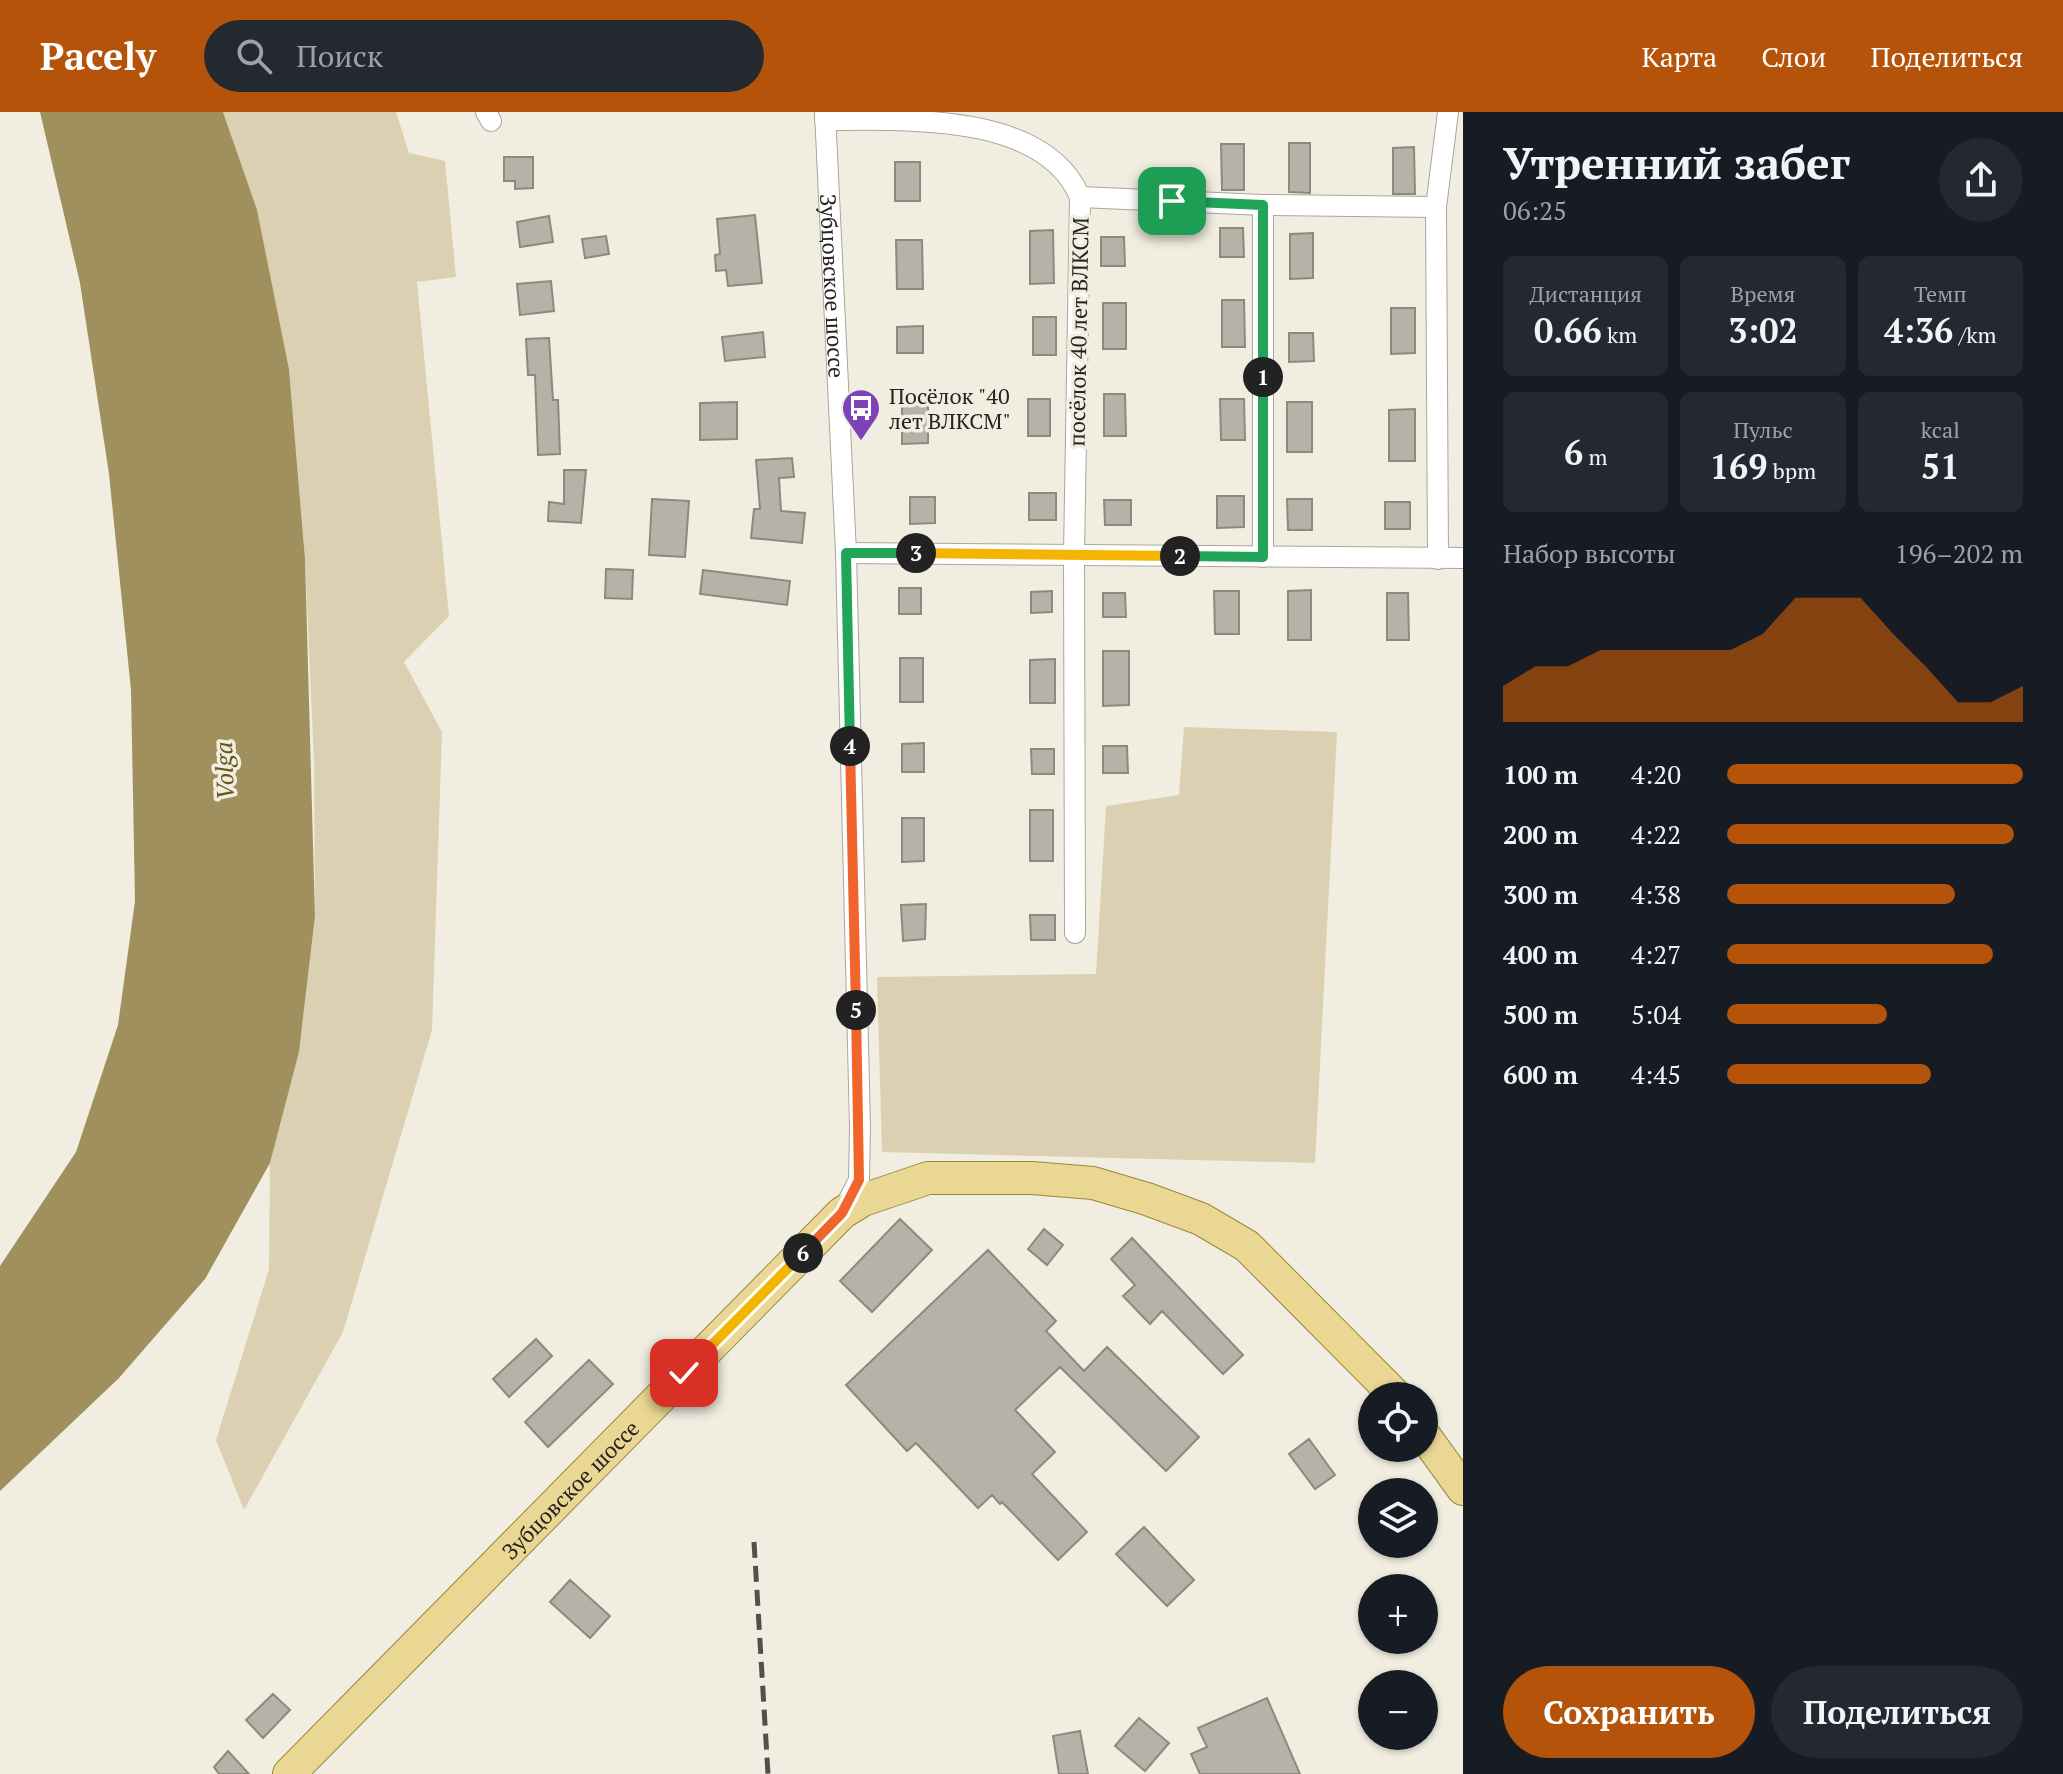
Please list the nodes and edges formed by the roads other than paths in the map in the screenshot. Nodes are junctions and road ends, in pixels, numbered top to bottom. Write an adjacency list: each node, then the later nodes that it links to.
1 (1448, 112): 5 (street)
2 (825, 116): 3 (street); 6 (street, Зубцовское шоссе)
3 (1080, 197): 4 (street, посёлок 40 лет ВЛКСМ); 7 (street, посёлок 40 лет ВЛКСМ)
4 (1263, 205): 5 (street, посёлок 40 лет ВЛКСМ); 8 (street)
5 (1436, 207): 10 (street)
6 (846, 553): 7 (street); 12 (street, Зубцовское шоссе)
7 (1074, 555): 8 (street); 11 (street, посёлок 40 лет ВЛКСМ)
8 (1263, 557): 10 (street)
9 (1463, 558): 10 (street)
10 (1438, 559)
11 (1075, 933)
12 (842, 1213): 13 (main road); 16 (main road, Зубцовское шоссе)
13 (1382, 1382)
14 (1438, 1454): 15 (main road)
15 (1463, 1489)
16 (289, 1774)

